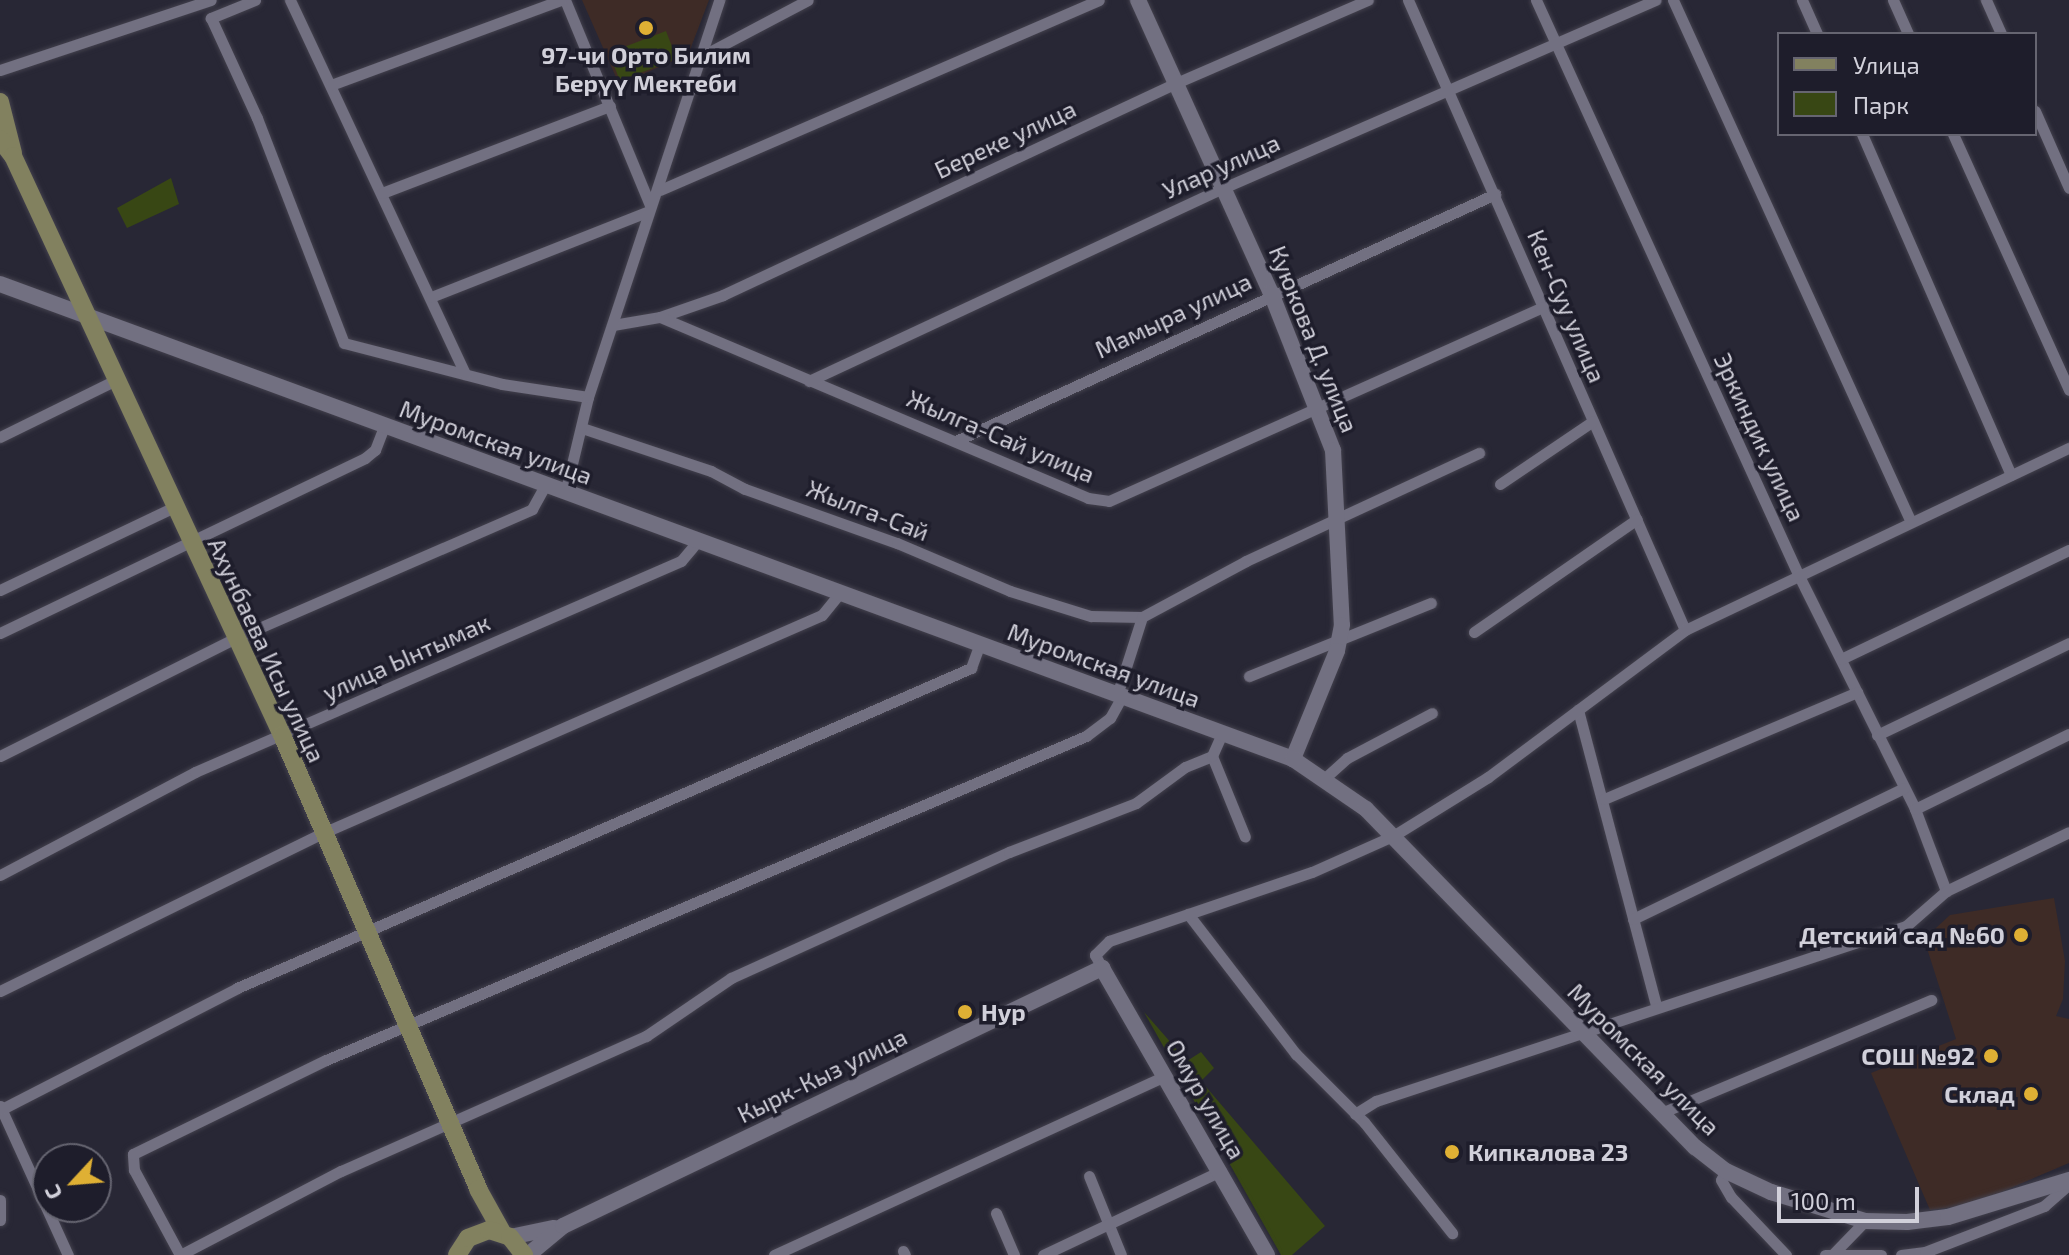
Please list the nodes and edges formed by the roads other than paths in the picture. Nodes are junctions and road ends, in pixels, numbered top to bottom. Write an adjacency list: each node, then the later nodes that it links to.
1 (211, 0): 22 (street)
2 (255, 0): 46 (street)
3 (290, 0): 24 (street)
4 (563, 0): 24 (street); 27 (street)
5 (719, 0): 21 (street)
6 (808, 0): 21 (street)
7 (1099, 0): 35 (street)
8 (1138, 0): 23 (street, Куюкова Д. улица)
9 (1368, 0): 23 (street, Береке улица)
10 (1408, 0): 25 (street, Кен-Суу улица)
11 (1536, 0): 20 (street, Эркиндик улица)
12 (1656, 0): 20 (street, Улар улица)
13 (1673, 0): 66 (street)
14 (1802, 0): 17 (street)
15 (1893, 0): 18 (street)
16 (1986, 0): 19 (street)
17 (1816, 32)
18 (1907, 32)
19 (2000, 32)
20 (1555, 41): 25 (street, Улар улица); 70 (street, Эркиндик улица)
21 (698, 58): 35 (street)
22 (0, 70)
23 (1176, 83): 34 (street, Куюкова Д. улица); 44 (street, Береке улица)
24 (331, 85): 36 (street)
25 (1448, 88): 34 (street, Улар улица); 37 (street, Кен-Суу улица)
26 (0, 102): 32 (main road, Ахунбаева Исы улица)
27 (610, 106): 36 (street); 38 (street)
28 (2037, 116): 33 (street)
29 (1863, 136): 59 (street)
30 (1954, 136): 49 (street)
31 (0, 139): 32 (main road, Ахунбаева Исы улица)
32 (13, 156): 43 (main road, Ахунбаева Исы улица)
33 (2069, 188)
34 (1223, 189): 40 (street, Куюкова Д. улица); 48 (street, Улар улица)
35 (660, 190): 38 (street)
36 (382, 193): 41 (street)
37 (1495, 194): 40 (street, Мамыра улица); 42 (street, Кен-Суу улица)
38 (649, 208): 41 (street); 45 (street)
39 (0, 284): 43 (street, Муромская улица)
40 (1271, 293): 51 (street, Куюкова Д. улица); 56 (street, Мамыра улица)
41 (431, 297): 46 (street)
42 (1542, 307): 51 (street, Жылга-Сай улица); 52 (street, Кен-Суу улица)
43 (85, 316): 47 (main road, Ахунбаева Исы улица); 53 (street, Муромская улица)
44 (660, 317): 45 (street); 48 (street, Жылга-Сай улица)
45 (613, 325): 50 (street)
46 (465, 374): 50 (street)
47 (114, 381): 55 (street); 63 (main road, Ахунбаева Исы улица)
48 (809, 381): 56 (street, Жылга-Сай улица)
49 (2069, 390)
50 (588, 397): 54 (street)
51 (1317, 406): 56 (street, Жылга-Сай улица); 64 (street, Куюкова Д. улица)
52 (1593, 421): 60 (street); 65 (street, Кен-Суу улица)
53 (384, 427): 61 (street, Муромская улица); 67 (street)
54 (582, 428): 62 (street); 74 (street, Жылга-Сай)
55 (0, 437)
56 (958, 440)
57 (2069, 448): 59 (street)
58 (1479, 453): 64 (street)
59 (2011, 475): 66 (street)
60 (1500, 484)
61 (545, 486): 62 (street, Муромская улица); 78 (street)
62 (565, 493): 68 (street, Муромская улица)
63 (174, 507): 67 (main road, Ахунбаева Исы улица); 71 (street)
64 (1341, 518): 74 (street); 79 (street, Куюкова Д. улица)
65 (1637, 519): 75 (street, Кен-Суу улица); 76 (street)
66 (1910, 520): 70 (street)
67 (190, 541): 77 (street); 78 (main road, Ахунбаева Исы улица)
68 (698, 541): 72 (street, Муромская улица); 90 (street, улица Ынтымак)
69 (2069, 550): 82 (street)
70 (1798, 574): 75 (street); 82 (street, Эркиндик улица)
71 (0, 590)
72 (840, 593): 81 (street, Муромская улица); 99 (street)
73 (1431, 603): 79 (street)
74 (1142, 617): 85 (street)
75 (1685, 630): 86 (street)
76 (1474, 632)
77 (0, 633)
78 (236, 638): 90 (main road, Ахунбаева Исы улица); 92 (street)
79 (1339, 642): 83 (street); 94 (street, Куюкова Д. улица)
80 (2069, 643): 91 (street)
81 (979, 646): 85 (street, Муромская улица); 107 (street)
82 (1841, 659): 84 (street, Эркиндик улица)
83 (1249, 676)
84 (1857, 692): 91 (street, Эркиндик улица); 97 (street)
85 (1120, 695): 88 (street, Муромская улица); 112 (street)
86 (1578, 710): 97 (street); 101 (street)
87 (1432, 713): 95 (street)
88 (1222, 734): 93 (street); 94 (street, Муромская улица)
89 (2069, 734): 98 (street)
90 (282, 735): 99 (main road, Ахунбаева Исы улица); 103 (street, улица Ынтымак)
91 (1877, 735): 96 (street, Эркиндик улица)
92 (0, 756)
93 (1212, 756): 102 (street); 118 (street)
94 (1293, 759): 95 (street, Муромская улица)
95 (1326, 777): 101 (street, Муромская улица)
96 (1904, 788): 98 (street, Эркиндик улица); 106 (street)
97 (1604, 799): 106 (street)
98 (1915, 809): 104 (street, Эркиндик улица)
99 (325, 832): 107 (main road, Ахунбаева Исы улица); 109 (street)
100 (2069, 832): 104 (street)
101 (1393, 836): 105 (street); 113 (street, Муромская улица)
102 (1245, 837)
103 (0, 875)
104 (1946, 891): 111 (street)
105 (1188, 914): 108 (street); 117 (street)
106 (1633, 919): 111 (street)
107 (368, 929): 112 (main road, Ахунбаева Исы улица); 115 (street)
108 (1102, 968): 114 (street, Омур улица); 129 (street, Кырк-Кыз улица)
109 (0, 991)
110 (1931, 1000): 116 (street)
111 (1656, 1006): 113 (street)
112 (410, 1026): 118 (main road, Ахунбаева Исы улица); 136 (street)
113 (1581, 1032): 116 (street, Муромская улица); 117 (street)
114 (1165, 1076): 120 (street, Омур улица); 139 (street)
115 (1, 1107): 135 (street)
116 (1661, 1113): 121 (street, Муромская улица)
117 (1355, 1114): 130 (street)
118 (452, 1122): 119 (main road, Ахунбаева Исы улица); 136 (street)
119 (469, 1168): 131 (main road, Ахунбаева Исы улица); 132 (main road, Ахунбаева Исы улица)
120 (1221, 1171): 128 (street); 133 (street, Омур улица)
121 (1726, 1171): 127 (street, Муромская улица); 143 (street)
122 (1089, 1176): 128 (street)
123 (2069, 1182): 127 (street, Муромская улица); 145 (street)
124 (0, 1200): 126 (street)
125 (996, 1213): 140 (street)
126 (0, 1220)
127 (1865, 1221): 134 (street)
128 (1108, 1224): 141 (street); 142 (street)
129 (563, 1226): 131 (street, Кырк-Кыз улица); 138 (street, Кырк-Кыз улица)
130 (1452, 1233)
131 (506, 1234): 132 (main road); 138 (main road, Ахунбаева Исы улица)
132 (468, 1238): 137 (main road)
133 (1264, 1253)
134 (1829, 1254): 144 (street)
135 (68, 1255)
136 (180, 1255)
137 (457, 1255)
138 (526, 1255)
139 (774, 1255)
140 (1014, 1255)
141 (1043, 1255)
142 (1121, 1255)
143 (1786, 1255)
144 (1881, 1255)
145 (1901, 1255)

